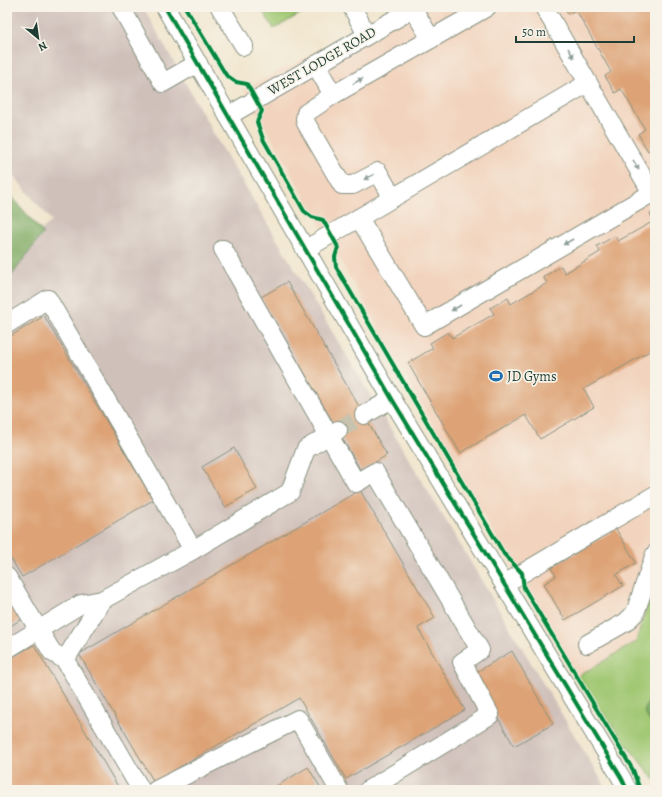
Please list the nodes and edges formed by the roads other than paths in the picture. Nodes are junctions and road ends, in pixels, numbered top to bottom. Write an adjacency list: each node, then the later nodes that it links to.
1 (122, 7): 11 (street)
2 (165, 7): 11 (street)
3 (220, 7): 10 (street)
4 (352, 7): 8 (street)
5 (487, 7): 9 (street)
6 (544, 7): 13 (street, one-way to 13)
7 (414, 8): 8 (street, WEST LODGE ROAD); 9 (street)
8 (367, 36): 12 (street, WEST LODGE ROAD)
9 (431, 39): 14 (street, one-way to 9)
10 (244, 46)
11 (198, 63): 15 (street)
12 (316, 65): 14 (street); 15 (street, WEST LODGE ROAD)
13 (588, 83): 16 (street); 17 (street, one-way to 17)
14 (333, 95): 16 (street, one-way to 14)
15 (228, 116): 19 (street)
16 (392, 198): 17 (street)
17 (359, 218): 19 (street)
18 (223, 249): 23 (street)
19 (306, 249): 21 (street)
20 (7, 324): 25 (street)
21 (392, 399): 22 (street); 28 (street)
22 (364, 415)
23 (333, 433): 25 (street); 37 (street)
24 (655, 495): 28 (street)
25 (193, 550): 29 (street)
26 (655, 554): 31 (street)
27 (7, 577): 30 (street)
28 (504, 584): 38 (street)
29 (102, 600): 30 (street); 33 (street)
30 (38, 631): 32 (street); 33 (street)
31 (587, 644)
32 (7, 649)
33 (66, 660): 34 (street)
34 (141, 790)
35 (156, 790): 36 (street)
36 (339, 790)
37 (368, 790)
38 (627, 790)

